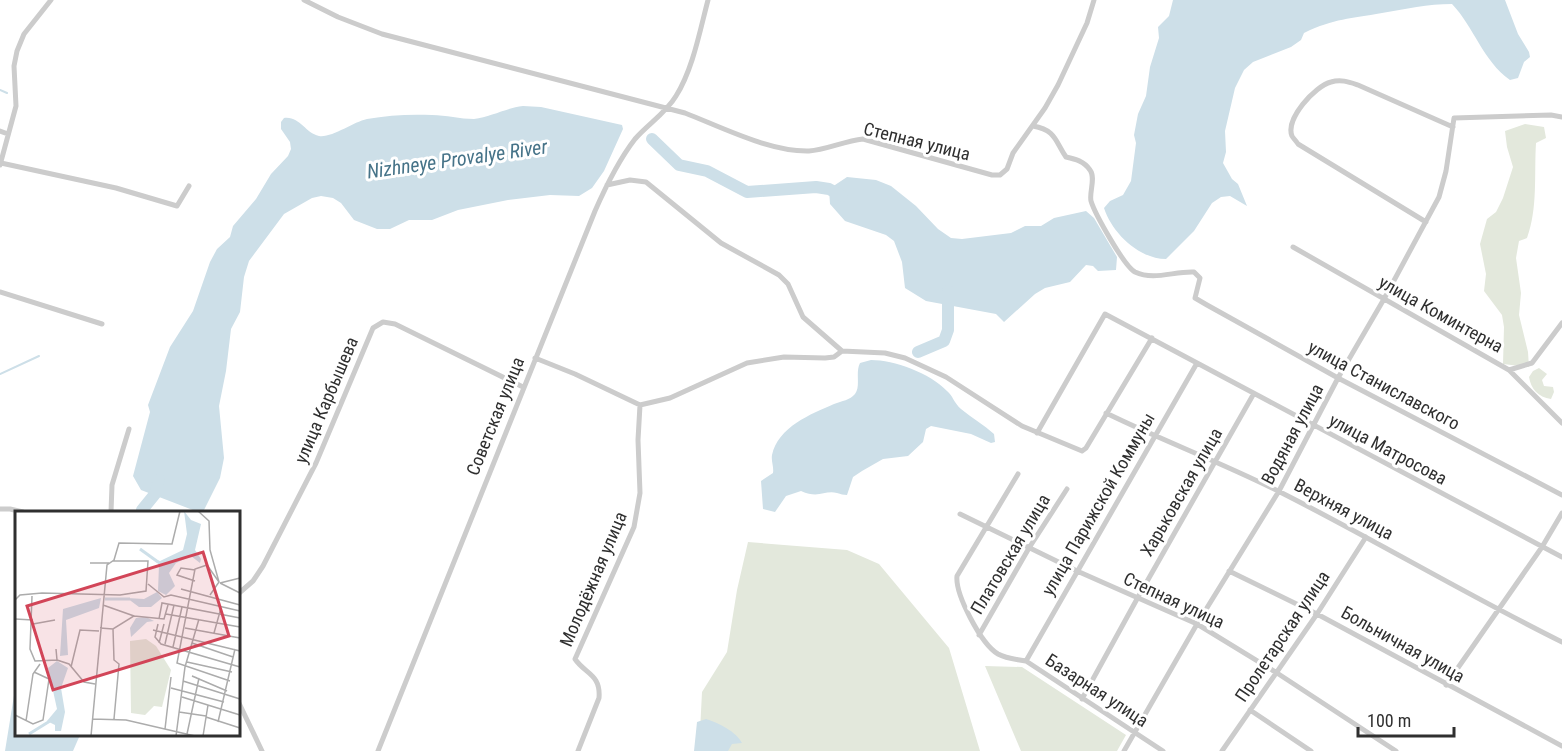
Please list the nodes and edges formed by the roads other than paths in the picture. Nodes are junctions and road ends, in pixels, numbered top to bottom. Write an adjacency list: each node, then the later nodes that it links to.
1 (51, 0): 10 (street)
2 (304, 0): 5 (street, Степная улица)
3 (708, 0): 5 (street)
4 (1094, 0): 7 (street, Степная улица)
5 (666, 108): 7 (street, Степная улица); 12 (street, Советская улица)
6 (1562, 117): 8 (street, Водяная улица)
7 (1033, 126): 25 (street, улица Станиславского)
8 (1453, 128): 14 (street, Водяная улица); 14 (street)
9 (0, 131): 10 (street)
10 (8, 135): 11 (street)
11 (0, 164): 13 (street)
12 (607, 184): 21 (street); 22 (street, Советская улица)
13 (189, 186)
14 (1426, 222): 17 (street, Водяная улица)
15 (1293, 248): 17 (street, улица Коминтерна)
16 (0, 292): 19 (street)
17 (1384, 299): 24 (street, улица Коминтерна); 25 (street, Водяная улица)
18 (1562, 323): 24 (street)
19 (102, 324)
20 (1152, 338): 23 (street, улица Матросова); 29 (street); 33 (street, улица Матросова)
21 (842, 351): 28 (street); 33 (street)
22 (534, 358): 26 (street, Советская улица); 28 (street)
23 (1197, 363): 27 (street, улица Матросова); 34 (street, улица Парижской Коммуны)
24 (1509, 370): 30 (street, улица Коминтерна)
25 (1338, 378): 31 (street, Водяная улица); 39 (street, улица Станиславского)
26 (523, 387): 52 (street, улица Карбышева); 68 (street, Советская улица)
27 (1253, 394): 31 (street, улица Матросова); 35 (street, Харьковская улица)
28 (640, 405): 69 (street, Молодёжная улица)
29 (1106, 413): 33 (street); 34 (street, Верхняя улица)
30 (1562, 423)
31 (1313, 426): 38 (street, Водяная улица); 47 (street, улица Матросова)
32 (129, 429): 42 (street)
33 (1037, 432)
34 (1154, 437): 35 (street, Верхняя улица); 50 (street, улица Парижской Коммуны)
35 (1216, 463): 38 (street, Верхняя улица); 53 (street, Харьковская улица)
36 (1017, 474): 45 (street)
37 (1067, 489): 48 (street, Платовская улица)
38 (1279, 491): 46 (street, Верхняя улица); 51 (street, Водяная улица)
39 (1562, 495)
40 (0, 509): 41 (street)
41 (16, 511)
42 (111, 511)
43 (1562, 513): 47 (street)
44 (960, 514): 45 (street, Степная улица)
45 (987, 526): 48 (street, Степная улица); 57 (street, Базарная улица)
46 (1366, 537): 54 (street, Верхняя улица); 55 (street, Пролетарская улица)
47 (1542, 547): 49 (street, улица Матросова); 54 (street)
48 (1029, 548): 50 (street, Степная улица); 57 (street, Платовская улица)
49 (1562, 557)
50 (1077, 571): 53 (street, Степная улица); 59 (street, улица Парижской Коммуны)
51 (1229, 571): 55 (street, Больничная улица); 56 (street, Водяная улица)
52 (240, 592)
53 (1137, 599): 56 (street, Степная улица); 62 (street, Харьковская улица)
54 (1497, 610): 58 (street, Верхняя улица); 61 (street)
55 (1317, 614): 60 (street, Пролетарская улица); 61 (street, Больничная улица)
56 (1197, 624): 60 (street, Степная улица); 65 (street, Водяная улица)
57 (979, 635): 59 (street, Базарная улица)
58 (1562, 642)
59 (1026, 661): 62 (street, Базарная улица)
60 (1277, 673): 64 (street, Пролетарская улица); 74 (street, Степная улица)
61 (1446, 685): 66 (street, Больничная улица)
62 (1082, 699): 65 (street, Базарная улица)
63 (240, 705): 67 (street)
64 (1250, 710): 72 (street, Пролетарская улица); 73 (street)
65 (1134, 732): 70 (street, Водяная улица); 71 (street, Базарная улица)
66 (1562, 746)
67 (262, 751)
68 (378, 751)
69 (578, 751)
70 (1124, 751)
71 (1163, 751)
72 (1221, 751)
73 (1311, 751)
74 (1396, 751)

